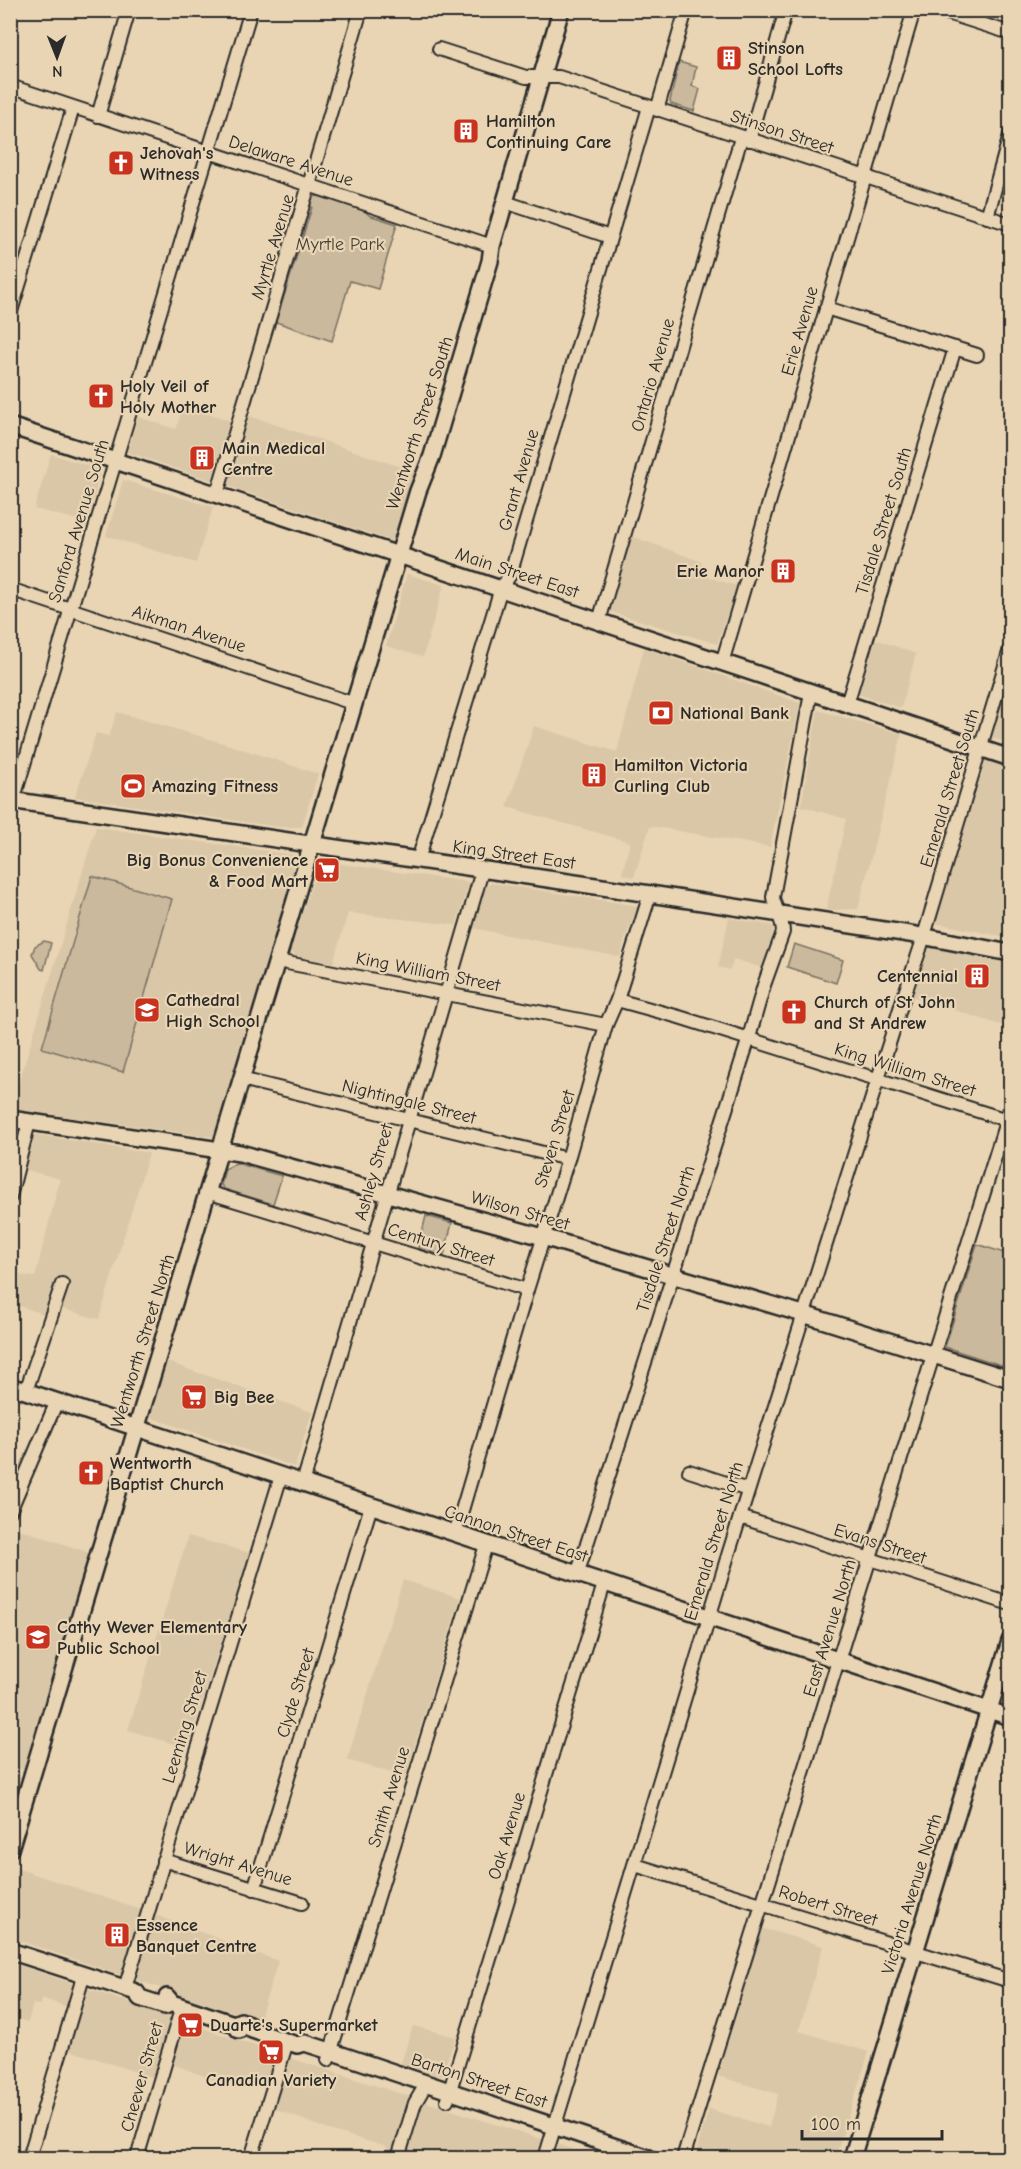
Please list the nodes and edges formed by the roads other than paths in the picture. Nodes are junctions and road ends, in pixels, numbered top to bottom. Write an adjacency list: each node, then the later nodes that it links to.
1 (129, 10): 15 (street)
2 (251, 10): 18 (street, Sanford Avenue South)
3 (361, 10): 20 (street, Myrtle Avenue)
4 (561, 10): 11 (main road, Wentworth Street South)
5 (686, 10): 14 (street, Grant Avenue)
6 (786, 10): 17 (street, Ontario Avenue)
7 (914, 10): 19 (street, Erie Avenue)
8 (938, 10): 9 (street)
9 (1011, 33)
10 (439, 49): 11 (street, Stinson Street)
11 (542, 76): 14 (street, Stinson Street); 21 (main road, Wentworth Street South)
12 (10, 86): 13 (street, Delaware Avenue)
13 (73, 108): 15 (street, Delaware Avenue); 27 (street)
14 (653, 108): 17 (street, Stinson Street); 24 (street, Grant Avenue)
15 (98, 116): 18 (street, Delaware Avenue)
16 (1011, 135): 22 (street)
17 (745, 139): 19 (street, Stinson Street); 37 (street, Ontario Avenue)
18 (208, 153): 20 (street, Delaware Avenue); 31 (street, Sanford Avenue South)
19 (865, 177): 22 (street, Stinson Street); 26 (street, Erie Avenue)
20 (310, 187): 25 (street, Delaware Avenue); 32 (street, Myrtle Avenue)
21 (505, 202): 24 (street); 25 (main road, Wentworth Street South)
22 (987, 217): 23 (street, Stinson Street)
23 (1011, 225)
24 (610, 237): 34 (street, Grant Avenue)
25 (492, 246): 33 (main road, Wentworth Street South)
26 (826, 308): 28 (street); 39 (street, Erie Avenue)
27 (10, 315)
28 (955, 348): 29 (street); 42 (street, Tisdale Street South)
29 (978, 355)
30 (10, 426): 31 (main road, Main Street East)
31 (117, 462): 32 (main road, Main Street East); 36 (street, Sanford Avenue South)
32 (217, 494): 33 (main road, Main Street East)
33 (399, 555): 34 (main road, Main Street East); 41 (main road, Wentworth Street South)
34 (501, 588): 37 (main road, Main Street East); 47 (street, Grant Avenue)
35 (10, 589): 36 (street, Aikman Avenue)
36 (71, 609): 41 (street, Aikman Avenue); 45 (street, Sanford Avenue South)
37 (599, 621): 39 (main road, Main Street East)
38 (1011, 649): 43 (street, Emerald Street South)
39 (722, 663): 40 (main road, Main Street East)
40 (811, 693): 42 (main road, Main Street East); 50 (street)
41 (355, 704): 46 (main road, Wentworth Street South)
42 (847, 704): 43 (main road, Main Street East)
43 (980, 748): 44 (main road, Main Street East); 51 (street, Emerald Street South)
44 (1011, 758)
45 (12, 804): 46 (main road, King Street East)
46 (312, 845): 47 (main road, King Street East); 53 (main road, Wentworth Street North)
47 (418, 861): 48 (main road, King Street East)
48 (482, 871): 49 (main road, King Street East); 54 (street, Ashley Street)
49 (650, 894): 50 (main road, King Street East); 55 (street, Steven Street)
50 (779, 915): 51 (main road, King Street East); 57 (street, Tisdale Street North)
51 (924, 937): 52 (main road, King Street East); 59 (street, Emerald Street North)
52 (1011, 953)
53 (277, 961): 54 (street, King William Street); 58 (main road, Wentworth Street North)
54 (445, 993): 56 (street, King William Street); 62 (street, Ashley Street)
55 (617, 1000): 56 (street, Steven Street); 57 (street, King William Street)
56 (606, 1025): 65 (street, Steven Street)
57 (748, 1041): 59 (street, King William Street); 71 (street, Tisdale Street North)
58 (241, 1079): 62 (street, Nightingale Street); 64 (main road, Wentworth Street North)
59 (878, 1081): 60 (street, King William Street); 74 (street, Emerald Street North)
60 (1009, 1117): 75 (street, East Avenue North)
61 (10, 1119): 63 (main road, Wilson Street)
62 (408, 1121): 65 (street, Nightingale Street); 67 (street, Ashley Street)
63 (29, 1122): 64 (main road, Wilson Street); 68 (street)
64 (221, 1149): 66 (main road, Wentworth Street North); 67 (main road, Wilson Street)
65 (568, 1159): 69 (street, Steven Street)
66 (207, 1192): 70 (street, Century Street); 80 (main road, Wentworth Street North)
67 (386, 1194): 69 (main road, Wilson Street); 70 (street, Ashley Street)
68 (10, 1197)
69 (543, 1237): 71 (main road, Wilson Street); 73 (street, Steven Street)
70 (372, 1243): 73 (street, Century Street); 83 (street, Ashley Street)
71 (673, 1276): 74 (main road, Wilson Street); 91 (street, Tisdale Street North)
72 (62, 1284): 78 (street)
73 (527, 1290): 88 (street, Steven Street)
74 (803, 1314): 75 (main road, Wilson Street); 84 (street, Emerald Street North)
75 (934, 1354): 76 (main road, Wilson Street); 90 (street, East Avenue North)
76 (1011, 1379)
77 (10, 1386): 78 (main road, Cannon Street East)
78 (26, 1391): 79 (main road, Cannon Street East)
79 (57, 1401): 80 (main road, Cannon Street East); 86 (street)
80 (137, 1427): 82 (main road, Cannon Street East); 99 (main road, Wentworth Street North)
81 (689, 1471): 84 (street)
82 (281, 1476): 83 (main road, Cannon Street East); 100 (street, Leeming Street)
83 (303, 1483): 85 (main road, Cannon Street East)
84 (748, 1490): 87 (street, Emerald Street North)
85 (371, 1506): 88 (main road, Cannon Street East); 102 (street, Clyde Street)
86 (10, 1511)
87 (740, 1517): 90 (street, Evans Street); 94 (street, Emerald Street North)
88 (454, 1534): 89 (main road, Cannon Street East)
89 (486, 1545): 91 (main road, Cannon Street East); 112 (street, Smith Avenue)
90 (870, 1560): 93 (street, Evans Street); 96 (street, East Avenue North)
91 (577, 1575): 92 (main road, Cannon Street East)
92 (604, 1584): 94 (main road, Cannon Street East); 114 (street, Oak Avenue)
93 (1011, 1604)
94 (708, 1619): 96 (main road, Cannon Street East); 101 (street, Emerald Street North)
95 (1011, 1641): 97 (main road, Victoria Avenue North)
96 (839, 1661): 97 (main road, Cannon Street East); 104 (street, East Avenue North)
97 (989, 1709): 98 (main road, Cannon Street East); 106 (main road, Victoria Avenue North)
98 (1011, 1717)
99 (12, 1840)
100 (163, 1860): 102 (street, Wright Avenue); 109 (street, Leeming Street)
101 (635, 1865): 104 (street, Robert Street); 115 (street, Emerald Street North)
102 (254, 1889): 103 (street, Wright Avenue)
103 (302, 1903)
104 (763, 1905): 106 (street, Robert Street); 124 (street, East Avenue North)
105 (10, 1951): 107 (main road, Barton Street East)
106 (915, 1952): 108 (street, Robert Street); 125 (main road, Victoria Avenue North)
107 (84, 1974): 109 (main road, Barton Street East); 117 (street)
108 (1011, 1981)
109 (130, 1990): 110 (main road, Barton Street East)
110 (177, 2005): 111 (main road, Barton Street East); 118 (street, Cheever Street)
111 (292, 2043): 112 (main road, Barton Street East); 119 (street)
112 (329, 2056): 113 (main road, Barton Street East)
113 (424, 2088): 114 (main road, Barton Street East); 120 (street)
114 (448, 2096): 115 (main road, Barton Street East)
115 (553, 2131): 121 (street, Emerald Street North); 122 (main road, Barton Street East); 123 (main road, Barton Street East)
116 (1011, 2151): 126 (street)
117 (29, 2158)
118 (137, 2158)
119 (251, 2158)
120 (398, 2158)
121 (545, 2158)
122 (622, 2158)
123 (649, 2158)
124 (683, 2158)
125 (852, 2158)
126 (1008, 2158)

